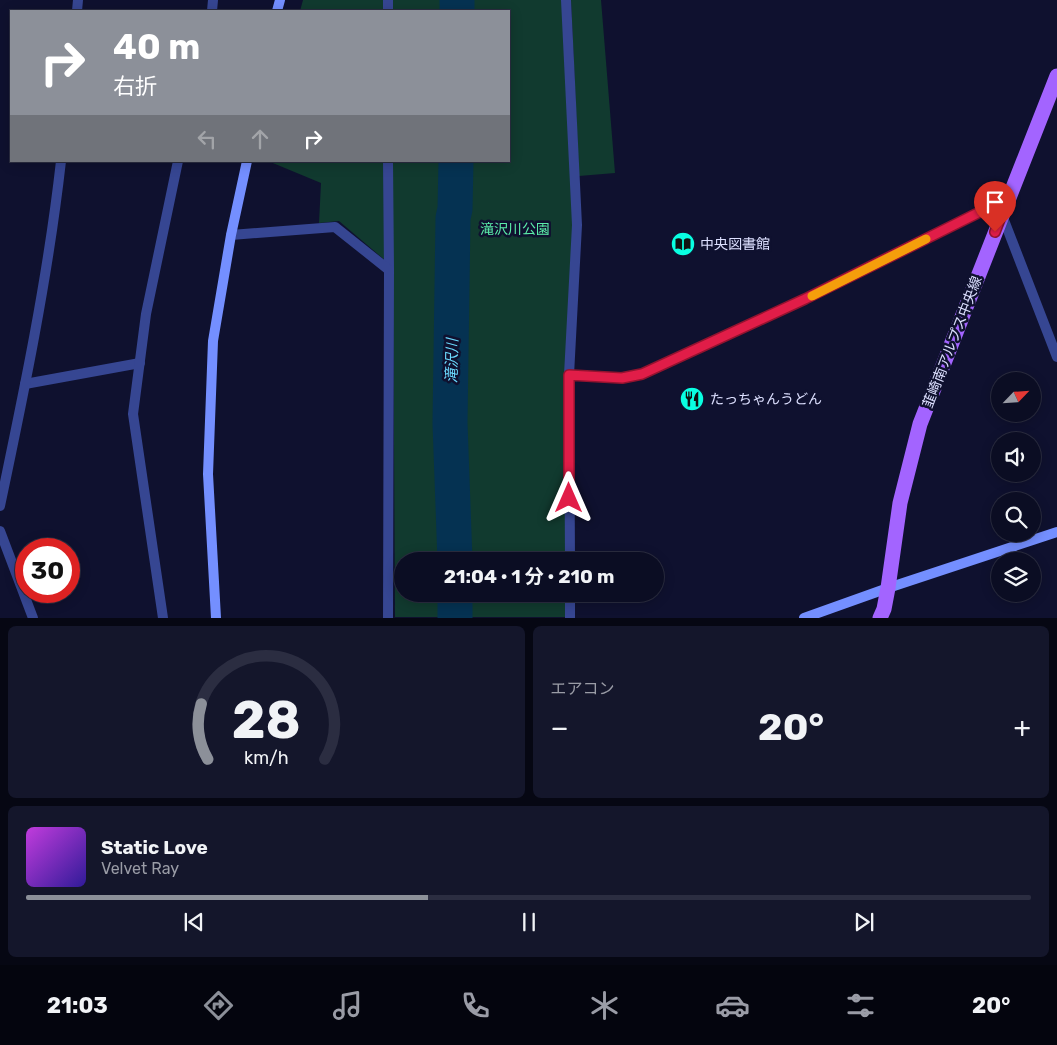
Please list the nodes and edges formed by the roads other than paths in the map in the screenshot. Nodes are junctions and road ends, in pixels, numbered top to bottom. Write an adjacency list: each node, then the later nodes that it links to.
1 (566, 0): 13 (street)
2 (1057, 76): 7 (main road, 韮崎南アルプス中央線)
3 (61, 162): 14 (street)
4 (178, 162): 12 (street)
5 (247, 162): 9 (street)
6 (388, 162): 10 (street)
7 (1008, 198): 8 (main road, 韮崎南アルプス中央線); 13 (street)
8 (1002, 214): 11 (street); 19 (main road, 韮崎南アルプス中央線)
9 (231, 235): 10 (street); 23 (street)
10 (389, 270): 24 (street)
11 (1057, 357)
12 (140, 364): 14 (street); 22 (street)
13 (569, 375): 18 (street)
14 (25, 384): 15 (street)
15 (0, 506)
16 (0, 531): 21 (street)
17 (1057, 532): 19 (street)
18 (570, 552)
19 (888, 588): 26 (street); 27 (main road, 韮崎南アルプス中央線)
20 (570, 602): 25 (street)
21 (33, 618)
22 (163, 618)
23 (216, 618)
24 (388, 618)
25 (570, 618)
26 (804, 618)
27 (880, 618)

